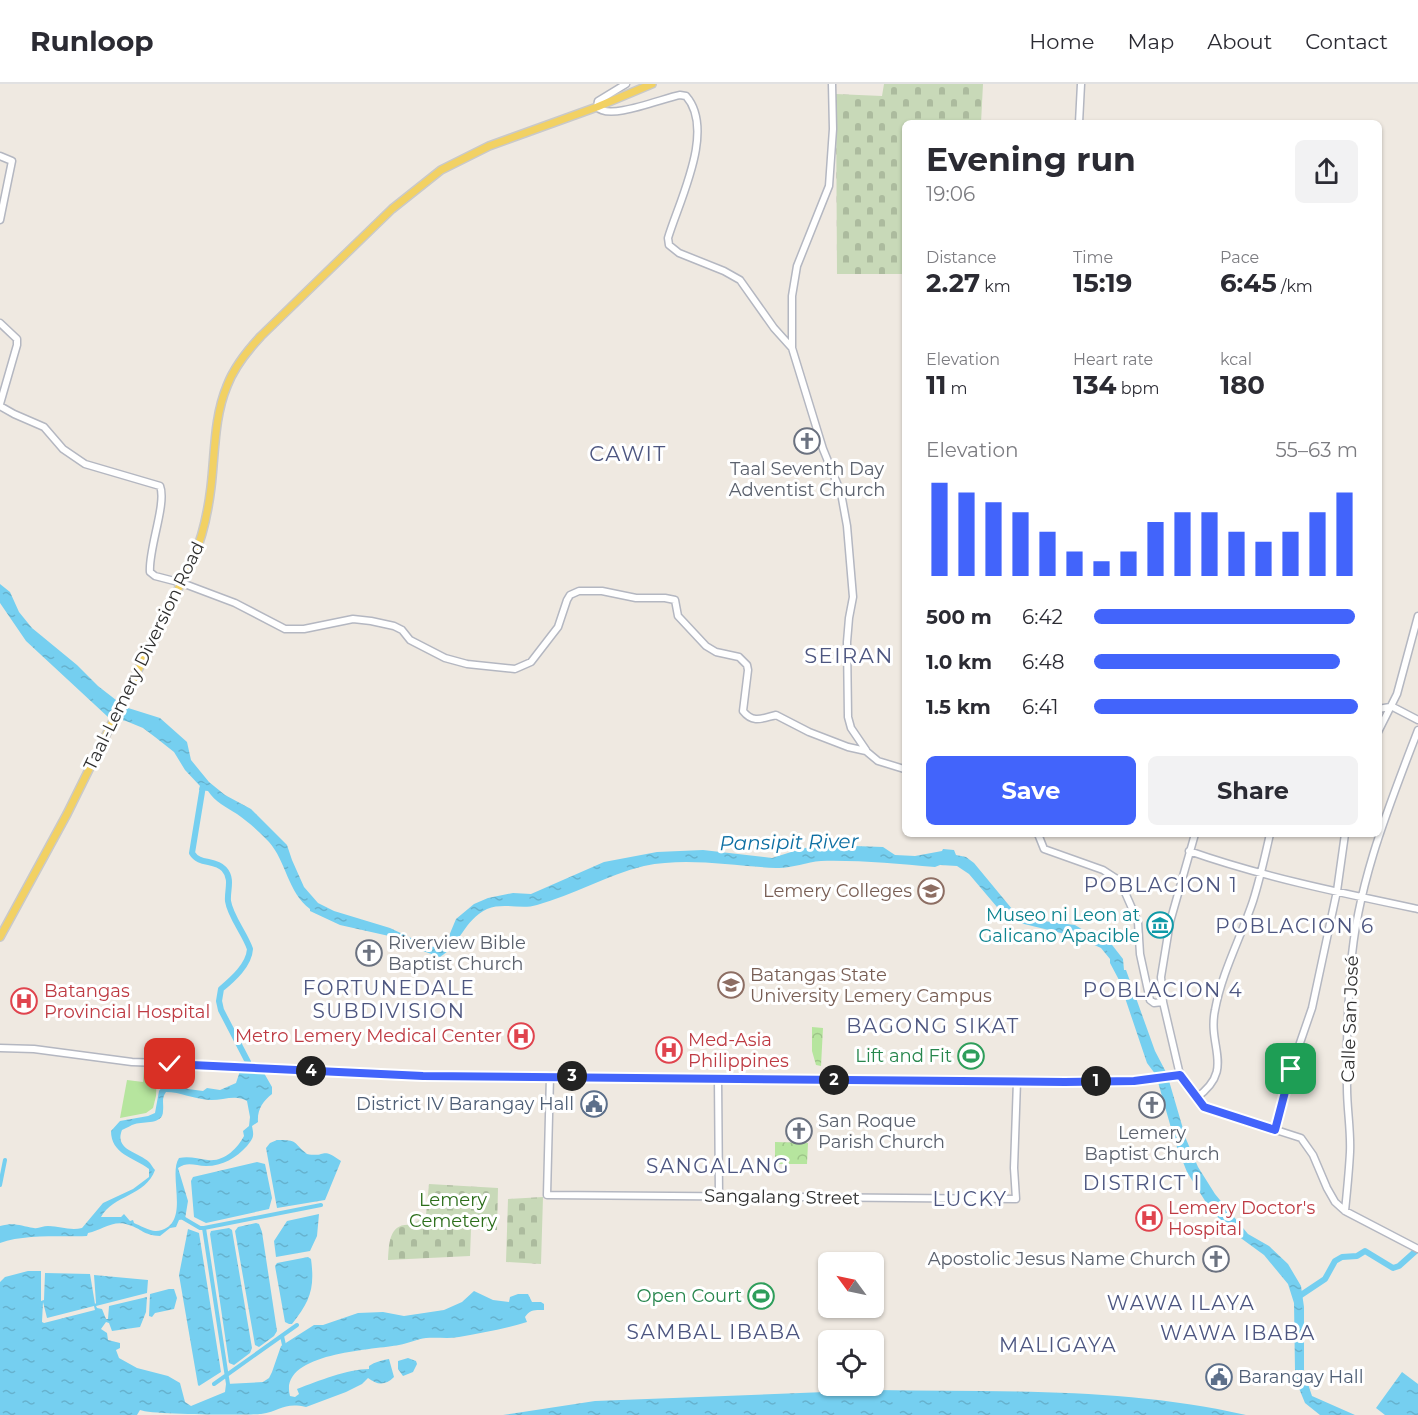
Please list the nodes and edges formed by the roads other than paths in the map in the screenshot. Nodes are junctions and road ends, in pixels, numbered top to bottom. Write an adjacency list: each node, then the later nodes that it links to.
1 (626, 84): 5 (street)
2 (652, 84): 5 (main road, Taal-Lemery Diversion Road)
3 (832, 84): 10 (street)
4 (1081, 84): 6 (street)
5 (597, 107): 10 (street); 12 (main road, Taal-Lemery Diversion Road)
6 (1079, 120)
7 (0, 156): 8 (street)
8 (0, 220)
9 (0, 323): 11 (street)
10 (792, 348): 19 (street)
11 (0, 405): 12 (street)
12 (182, 583): 19 (street); 32 (main road, Taal-Lemery Diversion Road)
13 (1418, 616): 14 (street)
14 (1390, 707): 15 (street); 16 (street); 17 (street)
15 (1382, 708)
16 (1418, 720)
17 (1382, 724)
18 (1418, 730): 21 (street, Calle San José)
19 (866, 751): 20 (street)
20 (902, 768)
21 (1382, 828)
22 (1039, 837): 33 (street)
23 (1194, 837): 27 (street)
24 (1269, 837): 28 (street)
25 (1345, 837): 29 (street)
26 (1379, 837): 30 (street, Calle San José)
27 (1189, 851): 28 (street); 33 (street)
28 (1260, 872): 29 (street); 39 (street)
29 (1337, 891): 30 (street); 40 (street)
30 (1361, 897): 31 (street); 42 (street, Calle San José)
31 (1418, 909)
32 (0, 937)
33 (1163, 1002): 35 (street)
34 (0, 1048): 36 (street)
35 (1177, 1075): 38 (street); 39 (street)
36 (550, 1076): 37 (street); 41 (street, Sangalang Street)
37 (718, 1078): 38 (street); 41 (street)
38 (1017, 1082): 41 (street, Sangalang Street)
39 (1196, 1098): 40 (street)
40 (1275, 1130): 42 (street)
41 (719, 1196)
42 (1345, 1211): 43 (street)
43 (1418, 1249)

